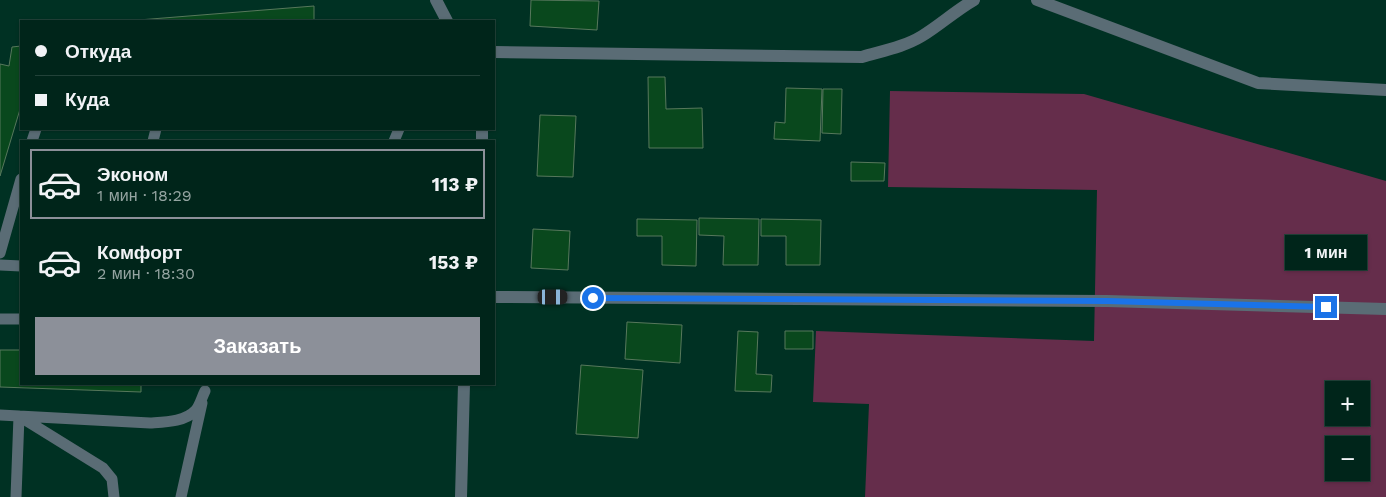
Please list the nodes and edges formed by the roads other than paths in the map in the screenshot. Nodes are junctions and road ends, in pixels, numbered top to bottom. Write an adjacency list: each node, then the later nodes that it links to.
1 (436, 0): 4 (street)
2 (974, 0): 5 (street)
3 (1037, 0): 6 (street)
4 (446, 20)
5 (495, 52)
6 (1386, 90)
7 (20, 183): 8 (lane)
8 (0, 253)
9 (0, 265): 10 (lane)
10 (20, 266)
11 (495, 297): 12 (street)
12 (1386, 309)
13 (0, 318): 14 (lane)
14 (20, 319)
15 (464, 385): 22 (street)
16 (205, 387): 18 (lane); 21 (lane)
17 (0, 415): 18 (lane)
18 (19, 416): 19 (lane); 20 (lane)
19 (16, 497)
20 (114, 497)
21 (181, 497)
22 (461, 497)

